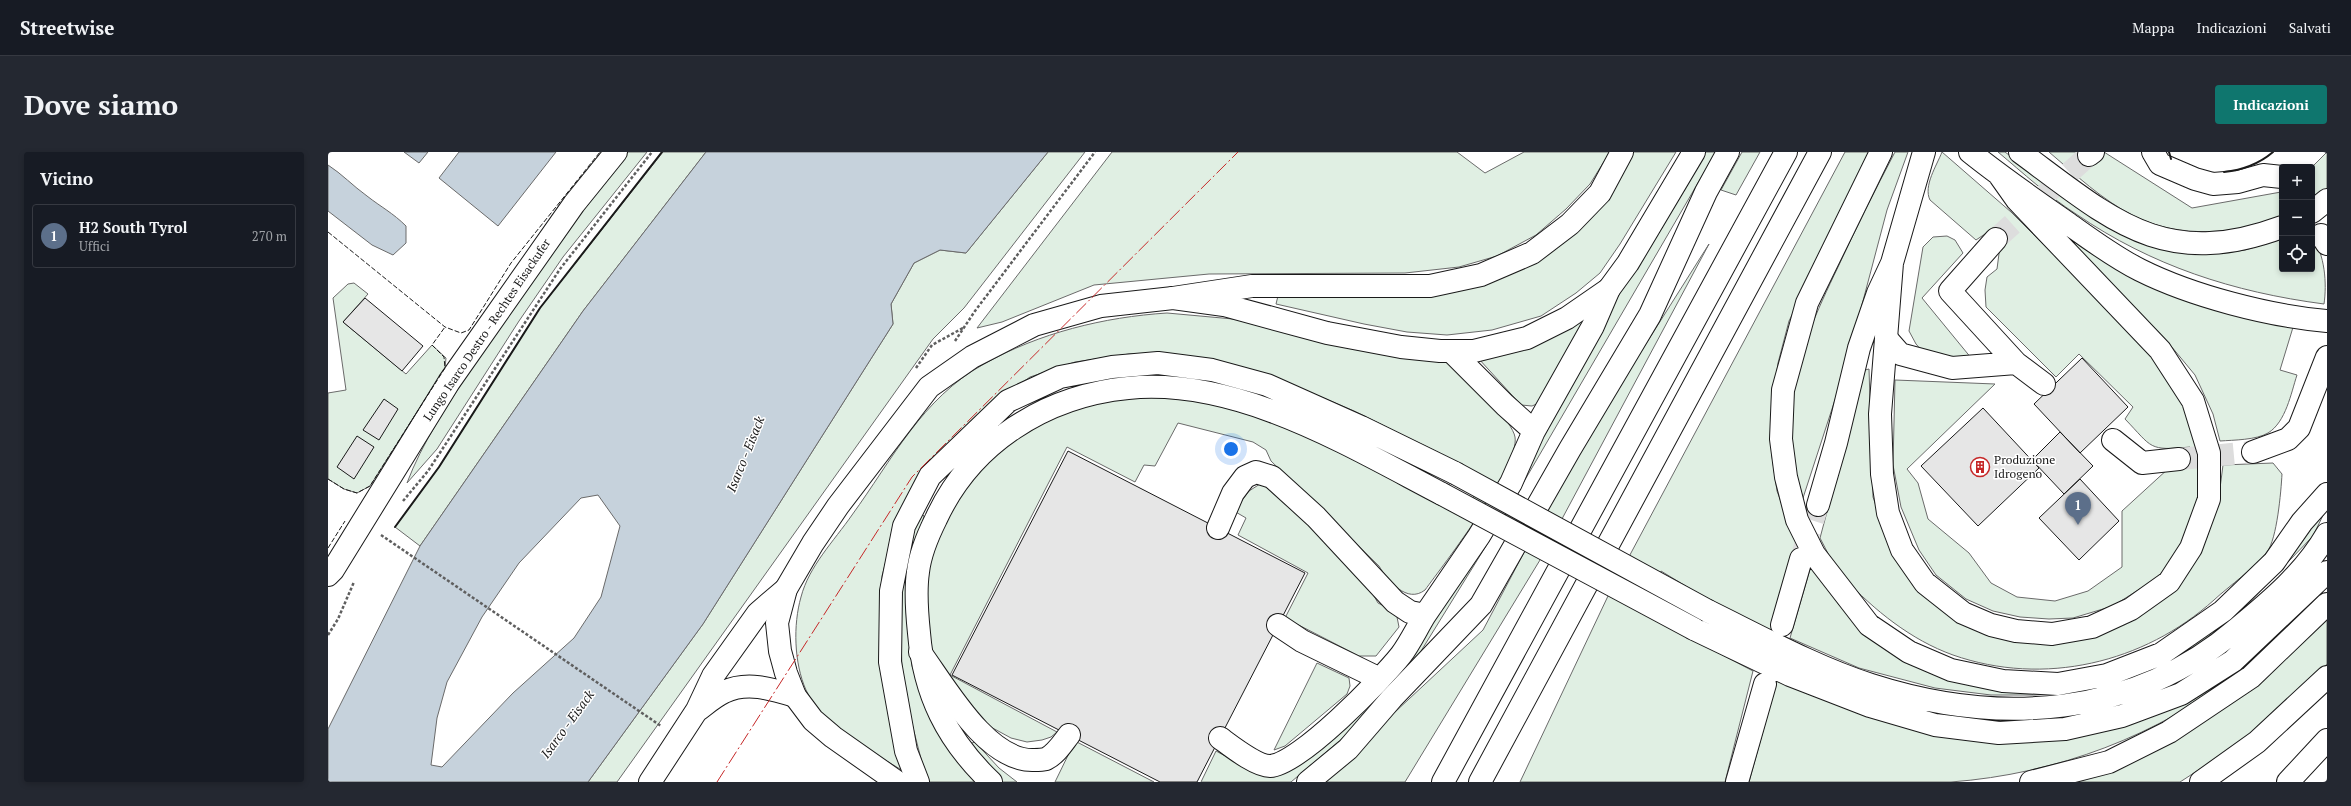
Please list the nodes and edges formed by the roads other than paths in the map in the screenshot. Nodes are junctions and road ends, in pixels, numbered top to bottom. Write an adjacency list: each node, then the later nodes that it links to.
1 (616, 152): 37 (main road, Lungo Isarco Destro - Rechtes Eisackufer)
2 (1622, 152): 20 (main road)
3 (1694, 152): 19 (main road)
4 (1728, 152): 56 (main road)
5 (1786, 152): 57 (main road)
6 (1820, 152): 58 (main road)
7 (1881, 152): 31 (main road)
8 (1924, 152): 18 (main road)
9 (1970, 152): 12 (main road)
10 (2020, 152): 16 (main road)
11 (2153, 152): 13 (main road)
12 (2000, 176): 21 (main road); 22 (main road)
13 (2279, 177)
14 (2327, 200): 15 (main road)
15 (2315, 210)
16 (2279, 227)
17 (1996, 239): 25 (main road)
18 (1892, 263): 22 (main road); 32 (main road)
19 (1609, 289): 23 (main road); 27 (main road)
20 (1173, 298): 23 (main road); 38 (main road)
21 (2327, 320)
22 (1886, 338): 25 (main road)
23 (1451, 351): 27 (main road)
24 (2327, 357): 29 (main road)
25 (2016, 363): 26 (main road)
26 (2044, 384)
27 (1534, 431): 40 (main road)
28 (2113, 440): 30 (main road)
29 (2253, 452)
30 (2179, 459)
31 (2327, 494)
32 (1818, 505)
33 (1218, 528): 40 (main road)
34 (2327, 534): 54 (main road, bridge)
35 (1802, 559): 42 (main road)
36 (2327, 572): 43 (main road, bridge)
37 (330, 577)
38 (786, 589): 47 (main road); 48 (main road)
39 (2327, 604): 60 (main road)
40 (1425, 616): 45 (main road)
41 (1278, 625): 45 (main road)
42 (1782, 625)
43 (920, 652): 49 (main road); 55 (main road)
44 (2327, 678): 61 (main road)
45 (1380, 679): 50 (main road)
46 (1765, 684): 59 (main road)
47 (795, 696): 48 (main road); 53 (main road)
48 (697, 710): 52 (main road)
49 (1069, 735)
50 (1220, 738)
51 (2327, 740): 62 (main road)
52 (650, 782)
53 (897, 782)
54 (918, 782)
55 (991, 782)
56 (1308, 782)
57 (1443, 782)
58 (1480, 782)
59 (1737, 782)
60 (2031, 782)
61 (2201, 782)
62 (2288, 782)

